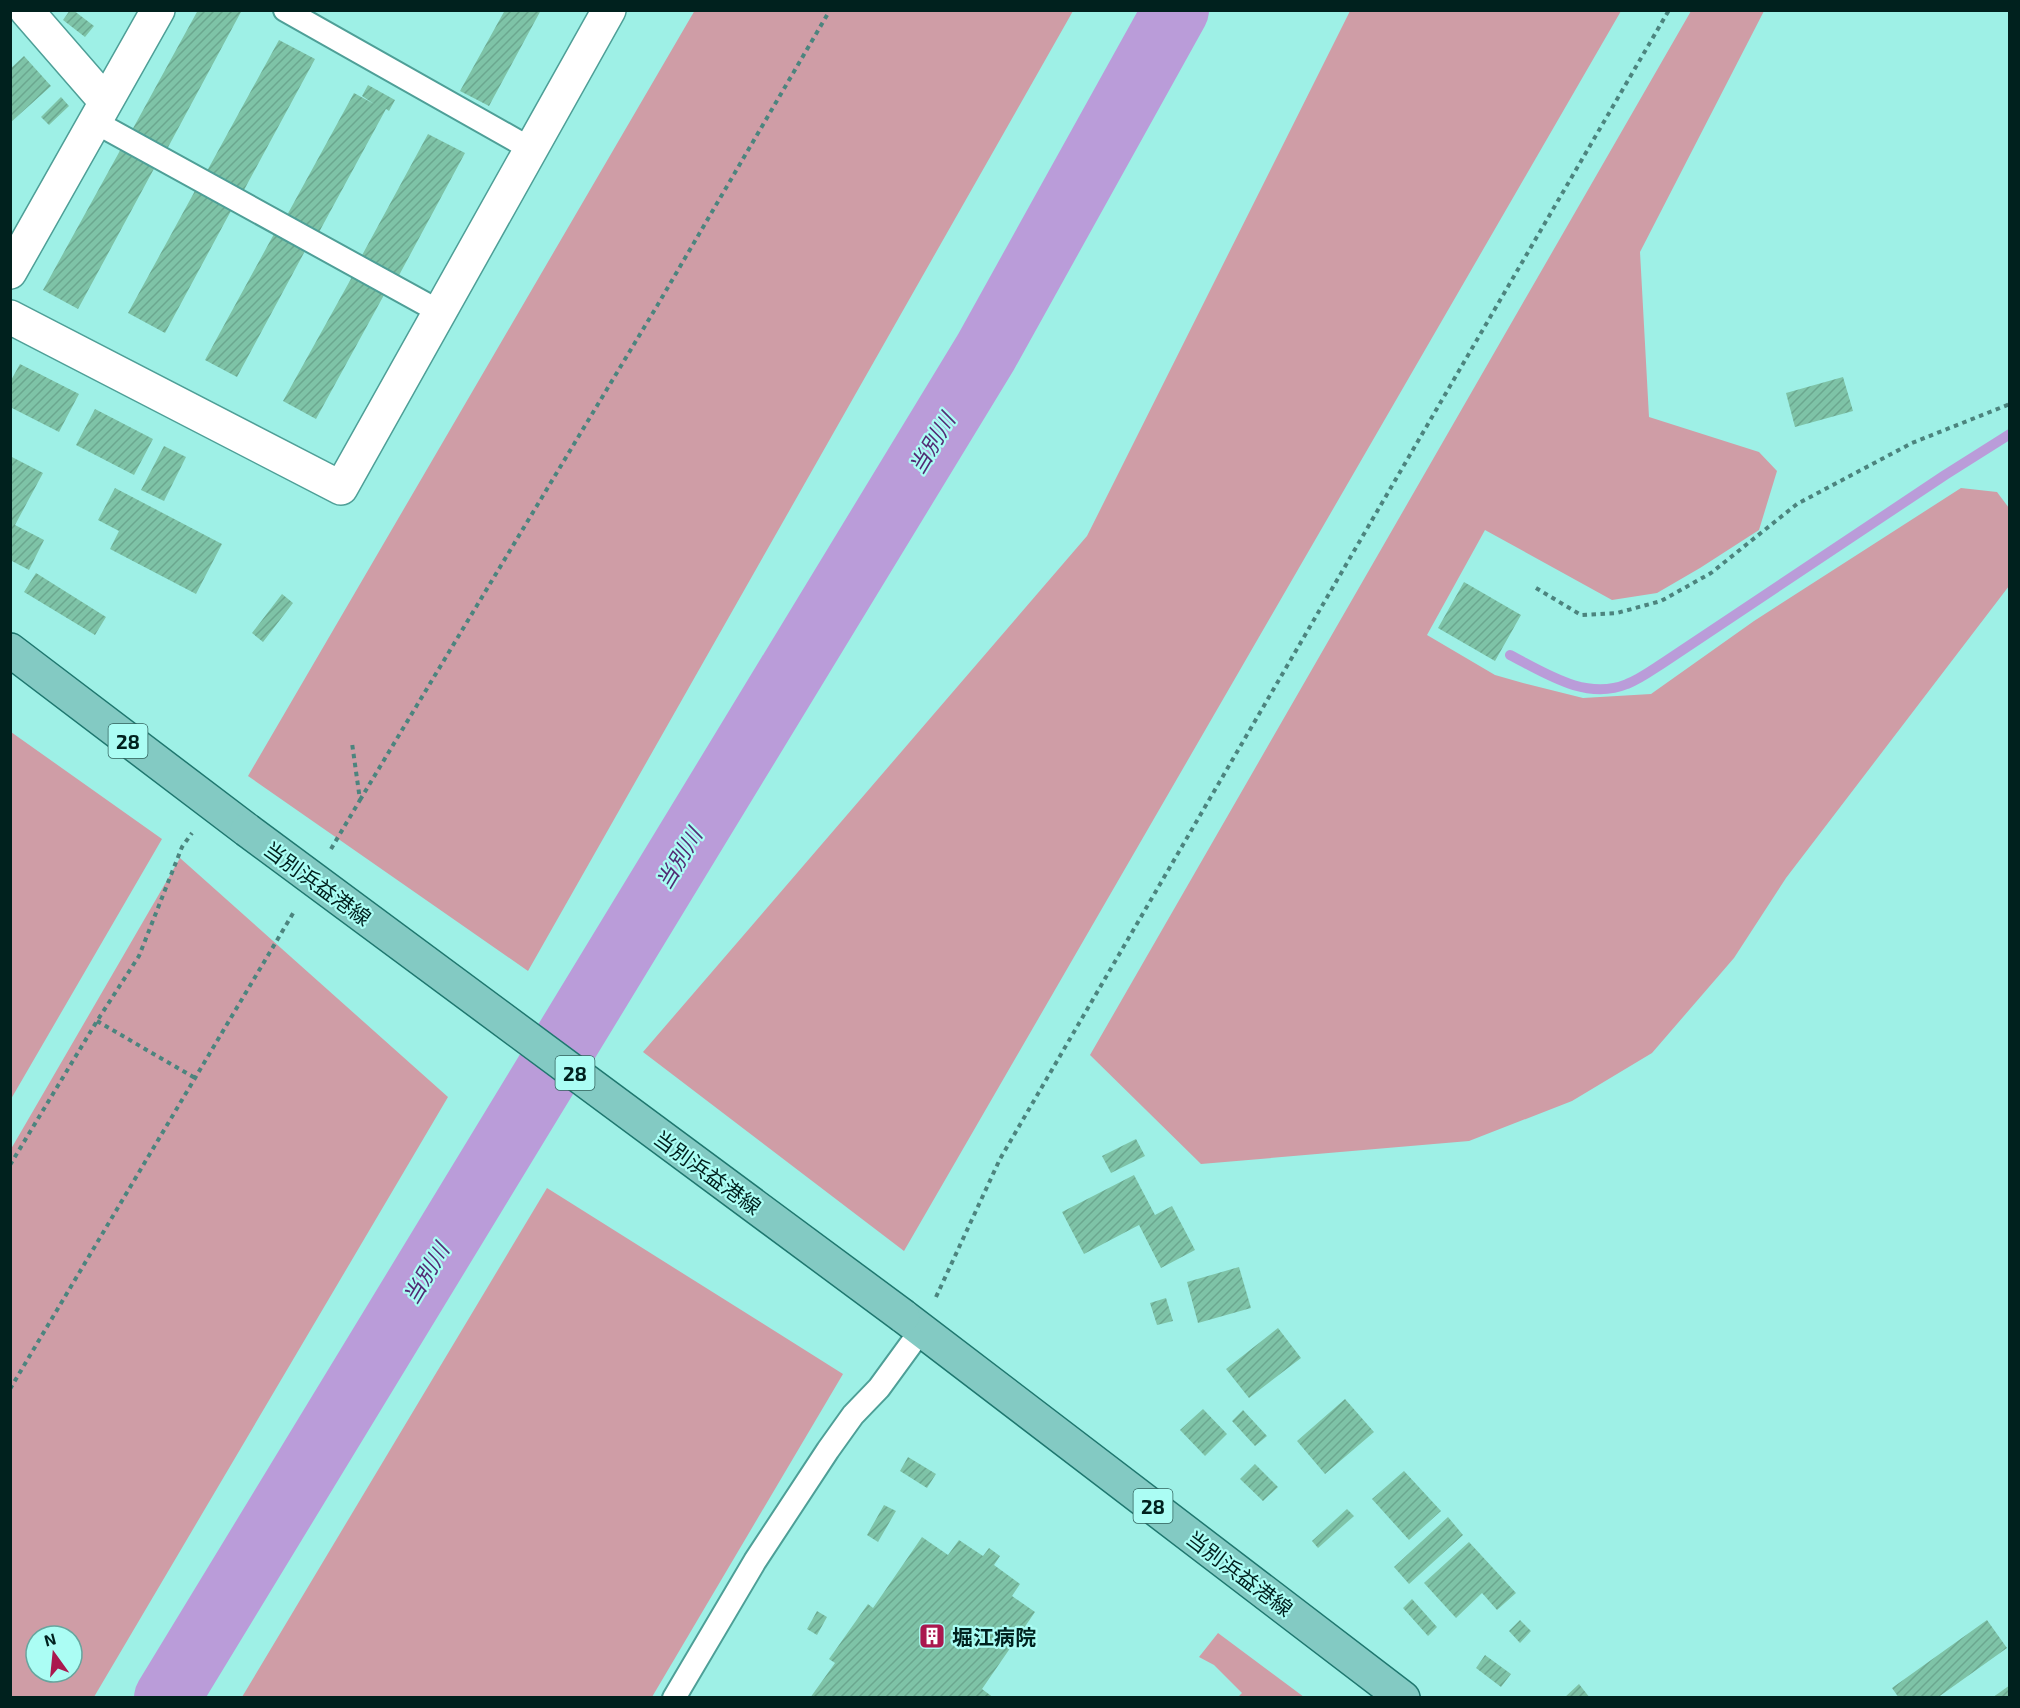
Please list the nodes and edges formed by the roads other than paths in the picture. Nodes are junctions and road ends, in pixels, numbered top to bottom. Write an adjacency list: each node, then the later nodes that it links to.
1 (26, 10): 5 (street)
2 (158, 10): 5 (street)
3 (285, 10): 6 (lane)
4 (609, 10): 6 (street)
5 (101, 112): 7 (street); 8 (lane)
6 (531, 149): 8 (street)
7 (10, 272)
8 (440, 312): 9 (street)
9 (10, 317)
10 (10, 650): 11 (main road, 当別浜益港線 / 28, bridge)
11 (912, 1322): 12 (lane); 13 (main road, 当別浜益港線 / 28)
12 (674, 1698)
13 (1403, 1698)

